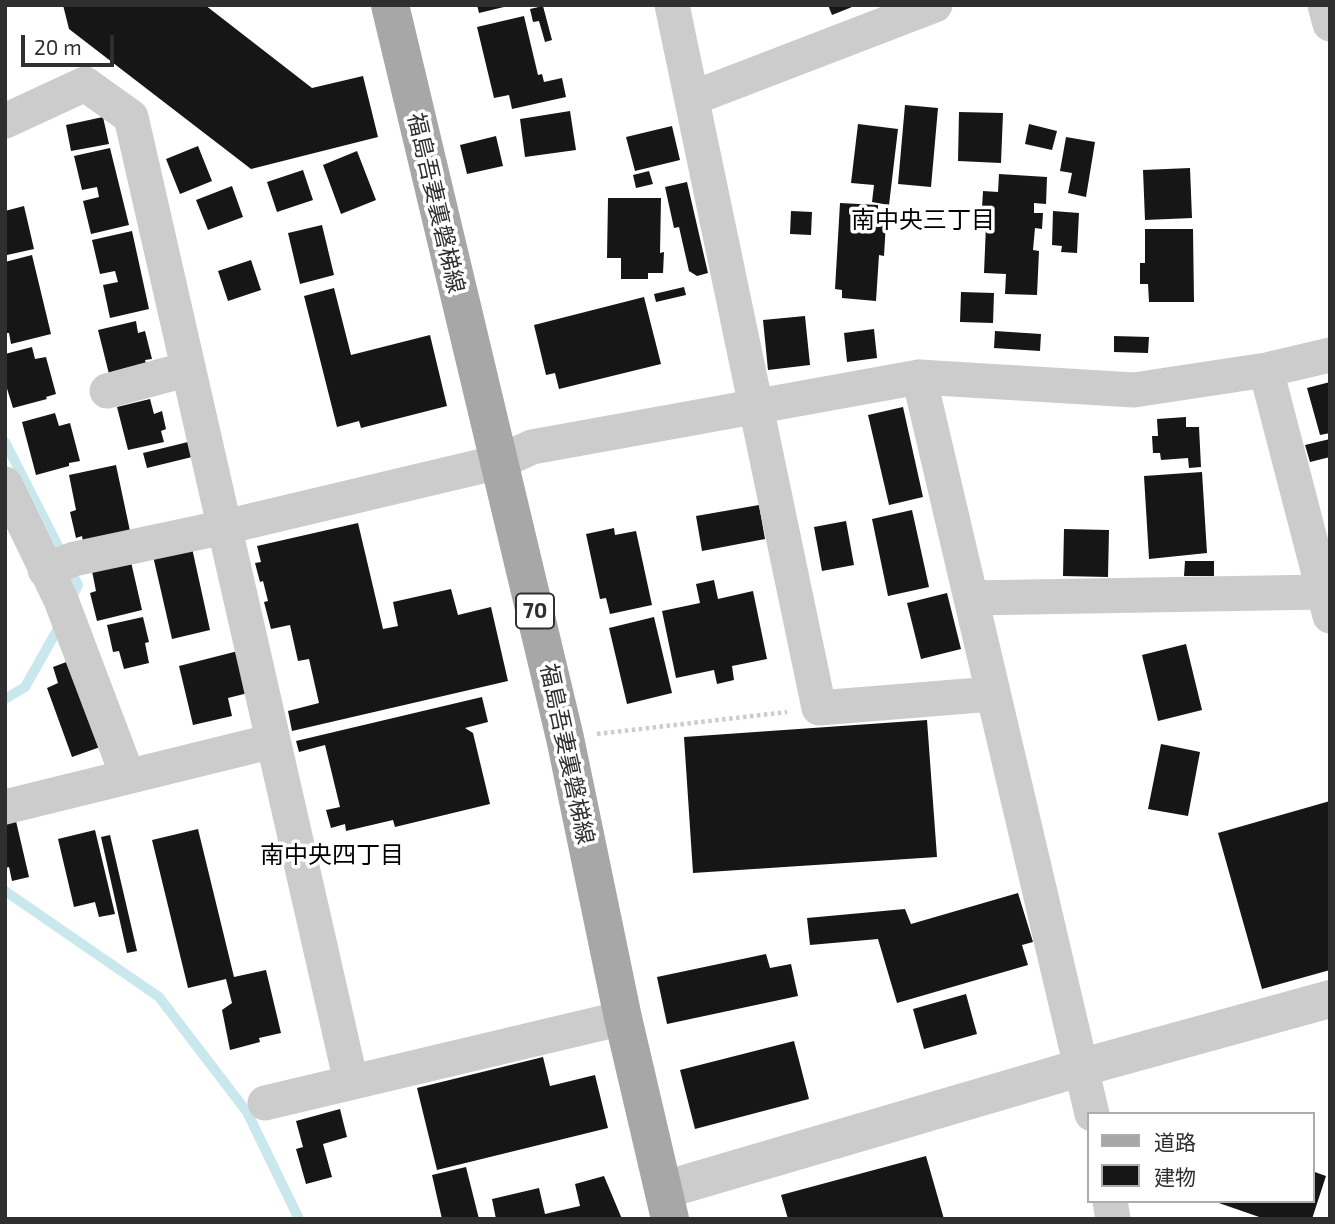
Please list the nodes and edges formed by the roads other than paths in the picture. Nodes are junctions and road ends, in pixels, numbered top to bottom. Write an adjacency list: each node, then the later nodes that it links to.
1 (390, 5): 15 (main road, 福島吾妻裏磐梯線 / 70)
2 (672, 5): 7 (street)
3 (935, 5): 5 (street)
4 (1325, 5): 6 (street)
5 (881, 15): 7 (street)
6 (1330, 24)
7 (693, 98): 14 (street)
8 (5, 121): 10 (street)
9 (1330, 355): 11 (street)
10 (188, 369): 13 (street); 17 (street)
11 (1266, 370): 12 (street); 20 (street)
12 (919, 377): 14 (street); 19 (street)
13 (107, 391)
14 (757, 407): 15 (street); 21 (street)
15 (499, 462): 17 (street); 26 (main road, 福島吾妻裏磐梯線 / 70)
16 (5, 484): 18 (street)
17 (225, 527): 18 (street); 22 (street)
18 (59, 564): 23 (street)
19 (971, 598): 20 (street); 21 (street)
20 (1326, 604)
21 (992, 694): 27 (street)
22 (273, 741): 23 (street); 28 (street)
23 (128, 777): 24 (street)
24 (5, 807)
25 (1330, 999): 27 (street)
26 (623, 1018): 28 (street); 31 (main road, 福島吾妻裏磐梯線 / 70)
27 (1083, 1067): 30 (street); 31 (street)
28 (351, 1082): 29 (street)
29 (265, 1103)
30 (1092, 1112)
31 (667, 1205)

